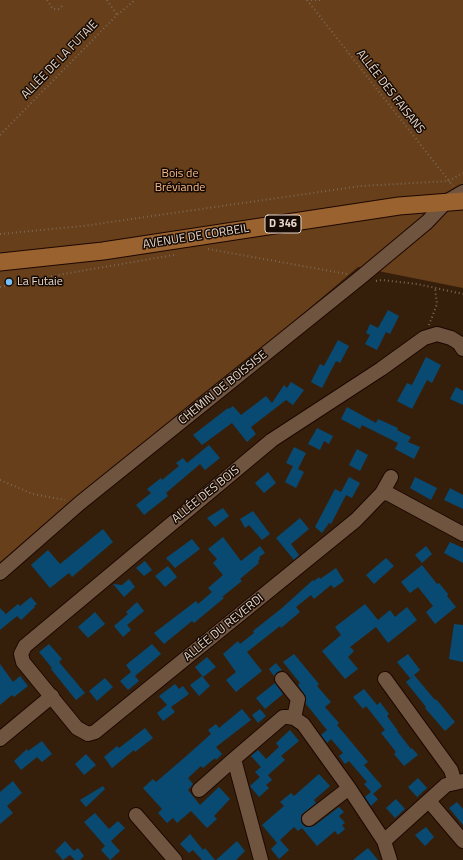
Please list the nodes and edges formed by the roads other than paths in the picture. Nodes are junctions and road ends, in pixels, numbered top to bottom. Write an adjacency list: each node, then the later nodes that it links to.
1 (456, 198): 2 (main road, AVENUE DE CORBEIL / D 346); 9 (street, CHEMIN DE BOISSISE)
2 (103, 251): 3 (main road, AVENUE DE CORBEIL / D 346); 4 (main road, D 346)
3 (0, 262)
4 (0, 269)
5 (463, 349): 12 (street, ALLÉE DES BOIS)
6 (391, 477): 7 (street, ALLÉE DU REVERDI)
7 (382, 493): 8 (street); 12 (street, ALLÉE DU REVERDI)
8 (463, 534)
9 (0, 573)
10 (282, 679): 13 (street)
11 (385, 679): 16 (street)
12 (52, 696): 14 (street)
13 (294, 718): 15 (street); 17 (street)
14 (0, 739)
15 (234, 759): 18 (street); 25 (street)
16 (459, 782): 19 (street)
17 (349, 788): 21 (street); 22 (street)
18 (199, 790)
19 (429, 801): 22 (street); 23 (street)
20 (136, 815): 24 (street)
21 (308, 820)
22 (384, 841): 26 (street)
23 (463, 841)
24 (175, 860)
25 (261, 860)
26 (390, 860)

